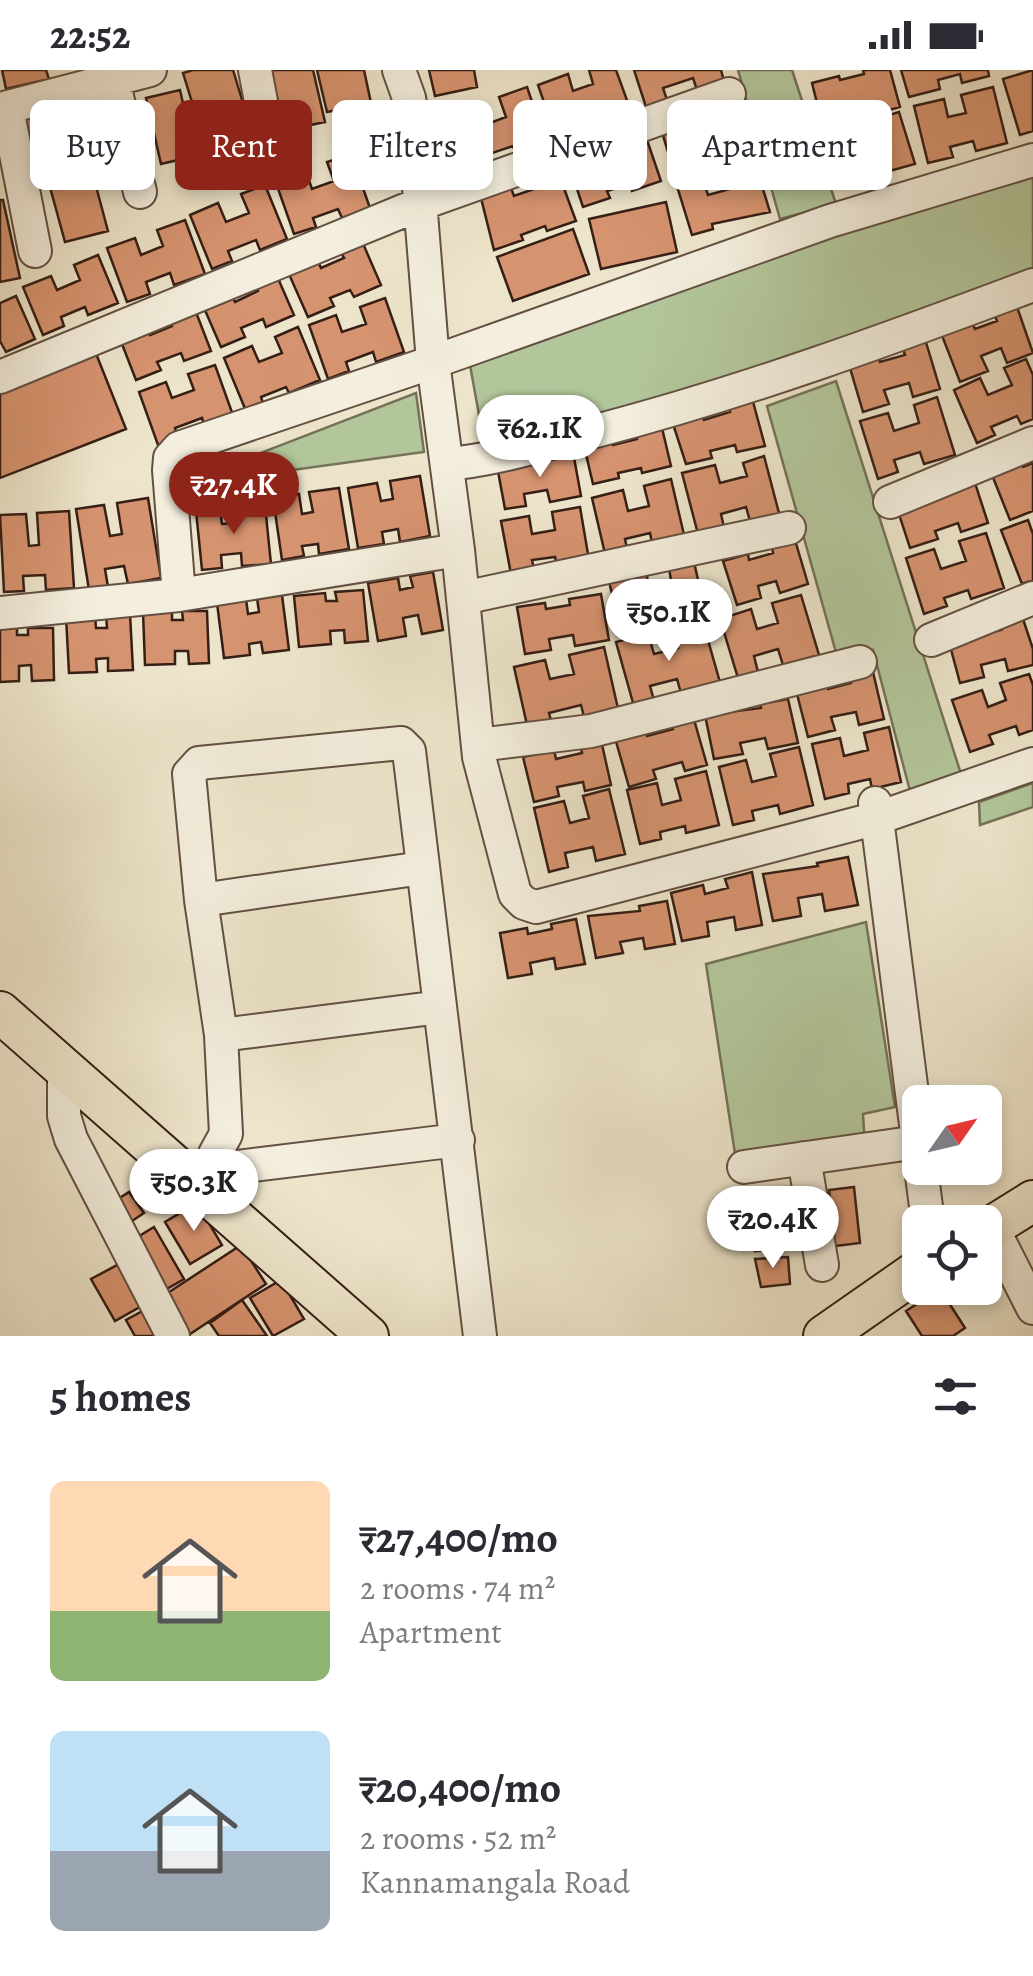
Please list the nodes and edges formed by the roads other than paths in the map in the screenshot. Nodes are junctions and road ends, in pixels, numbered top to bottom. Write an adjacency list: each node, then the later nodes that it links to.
1 (150, 70): 5 (street)
2 (255, 70): 7 (street)
3 (399, 70): 11 (street)
4 (416, 70): 11 (street)
5 (112, 80): 8 (street); 10 (street)
6 (729, 94): 11 (street)
7 (261, 100)
8 (4, 108): 12 (street)
9 (1033, 160): 14 (street)
10 (140, 192)
11 (428, 202): 14 (street); 15 (street)
12 (36, 251)
13 (1033, 285): 17 (street)
14 (442, 358): 17 (street); 21 (street)
15 (0, 377)
16 (1033, 443): 18 (street)
17 (456, 463): 20 (street); 22 (street)
18 (890, 502)
19 (790, 528): 22 (street)
20 (458, 550): 21 (street); 22 (street)
21 (179, 595): 24 (street)
22 (470, 597): 27 (street)
23 (1033, 598): 25 (street)
24 (0, 613)
25 (930, 640)
26 (860, 662): 27 (street)
27 (486, 745): 30 (street)
28 (1033, 748): 30 (street)
29 (1033, 764): 30 (street)
30 (876, 811): 37 (street)
31 (422, 868): 32 (street); 32 (street); 33 (street)
32 (201, 900): 35 (street)
33 (440, 1006): 35 (street); 38 (street)
34 (0, 1012): 36 (main road)
35 (221, 1036): 42 (street)
36 (64, 1067): 42 (main road); 50 (street)
37 (911, 1085)
38 (458, 1140): 42 (street); 52 (street)
39 (902, 1155): 40 (street)
40 (804, 1158): 41 (street); 46 (street)
41 (744, 1167)
42 (205, 1176): 51 (main road)
43 (1033, 1201): 44 (main road)
44 (1002, 1220)
45 (1002, 1254): 48 (street)
46 (822, 1265)
47 (902, 1282): 49 (main road)
48 (1033, 1308)
49 (829, 1334)
50 (172, 1336)
51 (368, 1336)
52 (480, 1336)

